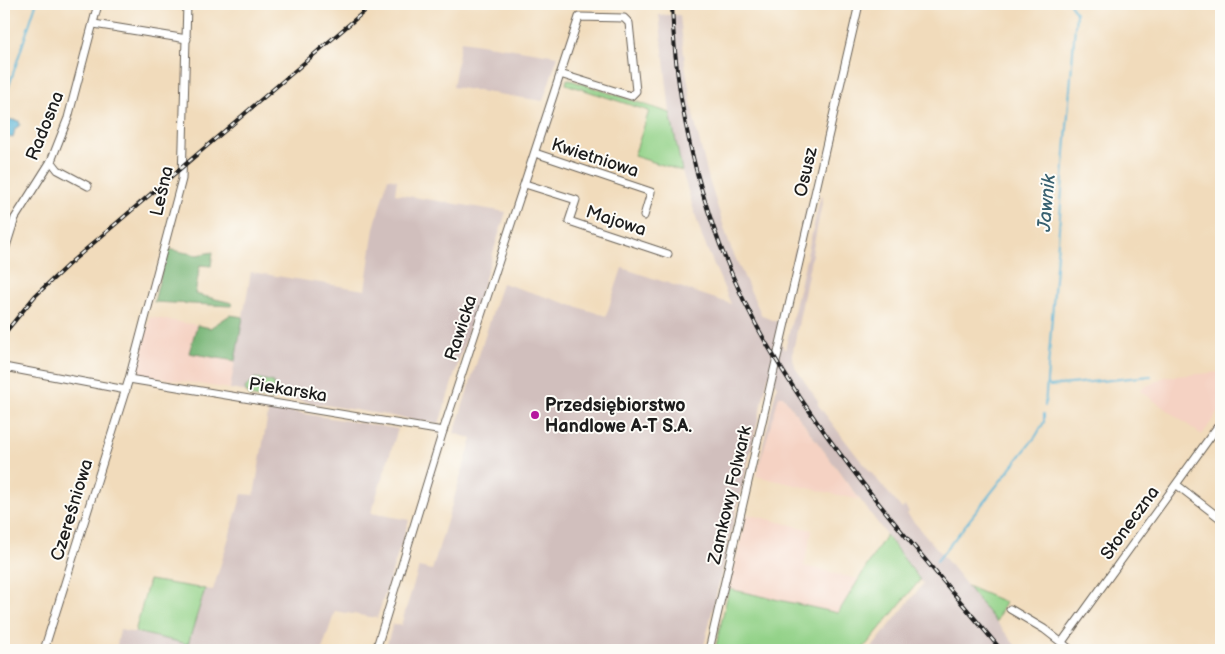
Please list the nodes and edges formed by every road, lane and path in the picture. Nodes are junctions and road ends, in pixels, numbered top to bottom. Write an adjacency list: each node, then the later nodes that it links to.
1 (98, 4): 4 (street, Radosna)
2 (188, 4): 5 (street, Leśna)
3 (859, 4): 14 (street, Osusz)
4 (94, 24): 5 (street); 8 (street, Radosna)
5 (187, 39): 16 (street, Leśna)
6 (560, 74): 6 (street, Rawicka); 7 (street, Rawicka)
7 (534, 153): 9 (street, Rawicka); 11 (street, Kwietniowa)
8 (51, 161): 10 (street); 12 (street, Radosna)
9 (524, 184): 13 (street, Majowa); 19 (street, Rawicka)
10 (88, 186)
11 (644, 216)
12 (4, 253)
13 (668, 254)
14 (780, 346): 26 (street, Zamkowy Folwark)
15 (4, 367): 17 (street)
16 (129, 379): 17 (street, Czereśniowa); 19 (street, Piekarska)
17 (126, 390): 24 (street, Czereśniowa)
18 (1221, 422): 20 (street, Słoneczna)
19 (443, 432): 25 (street, Rawicka)
20 (1177, 484): 21 (street); 23 (street, Słoneczna)
21 (1221, 519)
22 (1010, 609): 23 (street)
23 (1062, 642): 27 (street)
24 (44, 650)
25 (376, 650)
26 (709, 650)
27 (1071, 650)

